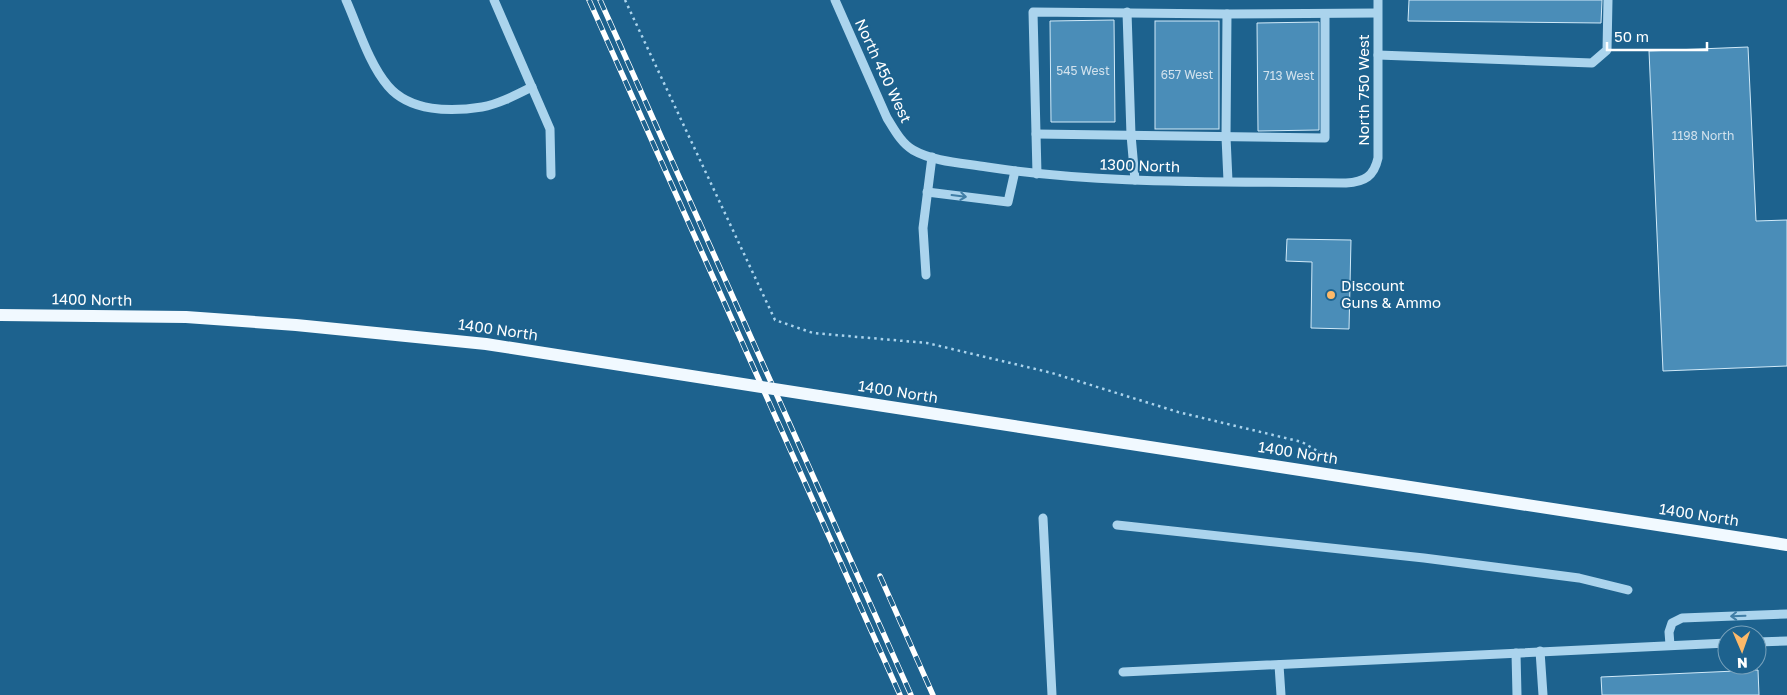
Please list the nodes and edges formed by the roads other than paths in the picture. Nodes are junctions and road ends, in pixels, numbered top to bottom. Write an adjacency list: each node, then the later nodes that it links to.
1 (346, 0): 11 (street)
2 (494, 0): 11 (street)
3 (835, 0): 15 (street, North 450 West)
4 (1378, 0): 9 (street, North 750 West)
5 (1608, 0): 10 (street)
6 (1127, 12): 7 (street); 12 (street); 13 (street)
7 (1227, 14): 8 (street); 14 (street)
8 (1325, 14): 9 (street); 14 (street)
9 (1377, 14): 10 (street, North 750 West)
10 (1378, 55): 20 (street, North 750 West)
11 (532, 87): 19 (street)
12 (1036, 134): 13 (street); 18 (street)
13 (1131, 135): 14 (street); 21 (street)
14 (1226, 137): 22 (street)
15 (913, 150): 16 (street, 1300 North)
16 (932, 157): 17 (street, 1300 North); 23 (street)
17 (1015, 171): 18 (street, 1300 North); 23 (street, one-way to 17)
18 (1037, 174): 21 (street, 1300 North)
19 (551, 175)
20 (1368, 177): 22 (street, 1300 North)
21 (1135, 180): 22 (street, 1300 North)
22 (1228, 181)
23 (927, 192): 24 (street)
24 (926, 275)
25 (0, 316): 28 (main road, 1400 North, bridge)
26 (1043, 518): 39 (street)
27 (1117, 525): 29 (street)
28 (1787, 546)
29 (1628, 590)
30 (1787, 614): 34 (street, one-way to 34)
31 (1787, 641): 32 (street)
32 (1767, 642)
33 (1717, 644): 34 (street)
34 (1670, 646): 35 (street)
35 (1540, 651): 36 (street); 42 (street)
36 (1516, 653): 37 (street); 41 (street)
37 (1279, 665): 38 (street); 40 (street)
38 (1123, 672)
39 (1052, 695)
40 (1281, 695)
41 (1517, 695)
42 (1543, 695)

